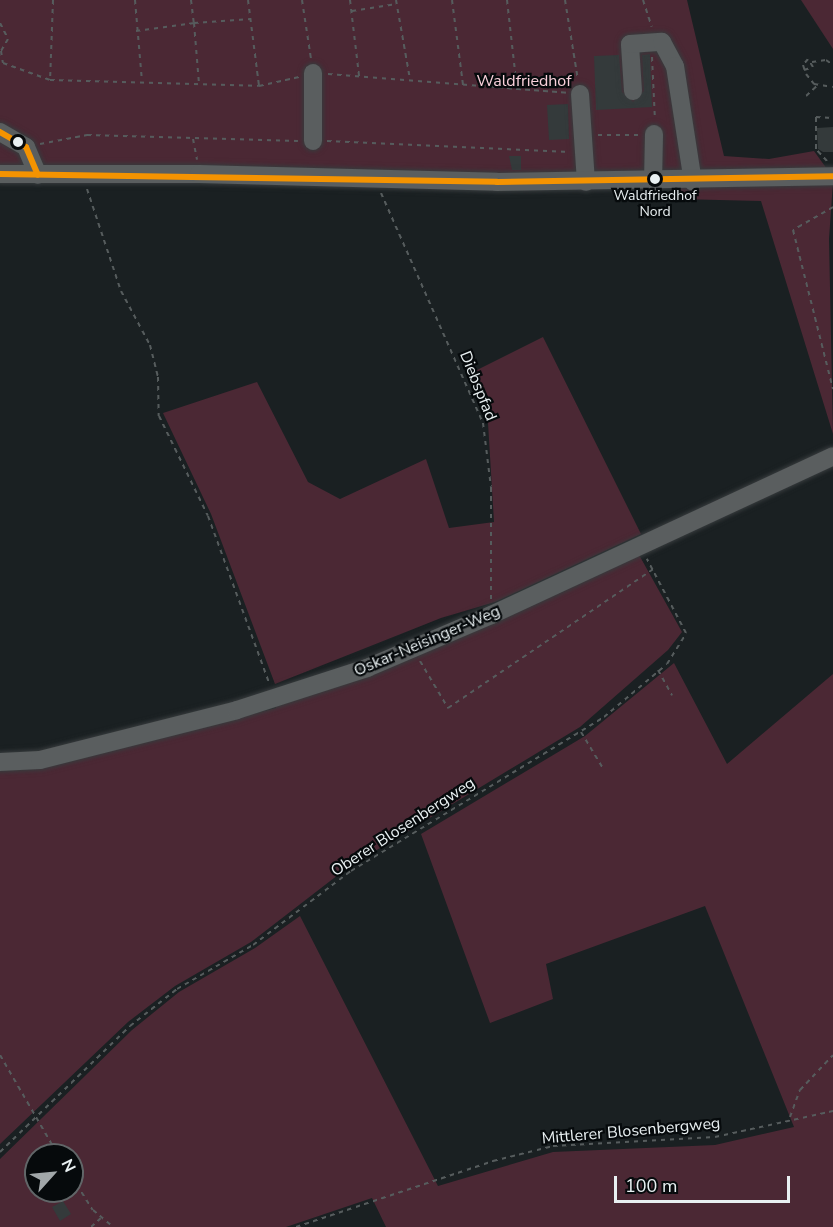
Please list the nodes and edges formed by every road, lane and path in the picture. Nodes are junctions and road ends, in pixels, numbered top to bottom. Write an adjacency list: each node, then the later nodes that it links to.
1 (53, 0): 22 (path)
2 (135, 0): 16 (path)
3 (191, 0): 15 (path)
4 (248, 0): 13 (path)
5 (302, 0): 19 (path)
6 (350, 0): 12 (path)
7 (452, 0): 26 (path)
8 (507, 0): 29 (path)
9 (565, 0): 31 (path)
10 (643, 0): 17 (path)
11 (396, 2): 12 (path); 21 (path)
12 (352, 11): 20 (path)
13 (250, 19): 15 (path); 27 (path)
14 (0, 23): 22 (path)
15 (194, 23): 16 (path); 24 (path)
16 (136, 31): 23 (path)
17 (655, 43): 30 (street); 35 (path); 48 (street)
18 (833, 65): 25 (path)
19 (313, 73): 20 (path); 27 (path); 37 (street)
20 (359, 76): 21 (path)
21 (410, 79): 26 (path)
22 (50, 80): 23 (path)
23 (142, 81): 24 (path)
24 (199, 84): 27 (path)
25 (819, 84): 28 (path); 32 (path)
26 (463, 85): 29 (path)
27 (259, 86)
28 (833, 87)
29 (517, 89): 31 (path)
30 (633, 91)
31 (580, 94): 38 (street)
32 (806, 96)
33 (832, 117): 44 (path)
34 (0, 132): 39 (street)
35 (654, 134): 38 (path); 47 (street)
36 (193, 139): 37 (path); 39 (path); 42 (path)
37 (313, 141): 38 (path)
38 (584, 144): 46 (street)
39 (26, 147): 43 (street)
40 (0, 174): 43 (street)
41 (83, 174): 42 (street); 43 (street); 58 (path)
42 (199, 174): 45 (street)
43 (38, 175)
44 (832, 176): 48 (street)
45 (376, 181): 46 (street); 54 (path, Diebspfad)
46 (586, 182): 47 (street)
47 (653, 182): 48 (street)
48 (693, 182)
49 (833, 207): 50 (path)
50 (833, 389)
51 (833, 456): 52 (street, Oskar-Neisinger-Weg)
52 (639, 546): 53 (path, Oberer Blosenbergweg); 54 (street, Oskar-Neisinger-Weg)
53 (653, 569): 55 (path); 56 (path, Oberer Blosenbergweg)
54 (491, 615): 55 (street, Oskar-Neisinger-Weg)
55 (413, 648): 58 (street, Oskar-Neisinger-Weg)
56 (658, 670): 57 (path); 59 (path, Oberer Blosenbergweg)
57 (672, 695)
58 (276, 698): 60 (street, Oskar-Neisinger-Weg)
59 (581, 732): 61 (path); 66 (path, Oberer Blosenbergweg)
60 (0, 762)
61 (604, 770)
62 (0, 1055): 66 (path)
63 (833, 1055): 65 (path)
64 (833, 1111): 65 (path, Mittlerer Blosenbergweg)
65 (790, 1117): 73 (path, Mittlerer Blosenbergweg)
66 (35, 1118): 67 (path); 68 (path, Oberer Blosenbergweg)
67 (51, 1143)
68 (0, 1152)
69 (84, 1194): 70 (path)
70 (101, 1218): 71 (path); 72 (path)
71 (91, 1227)
72 (113, 1227)
73 (296, 1227)

